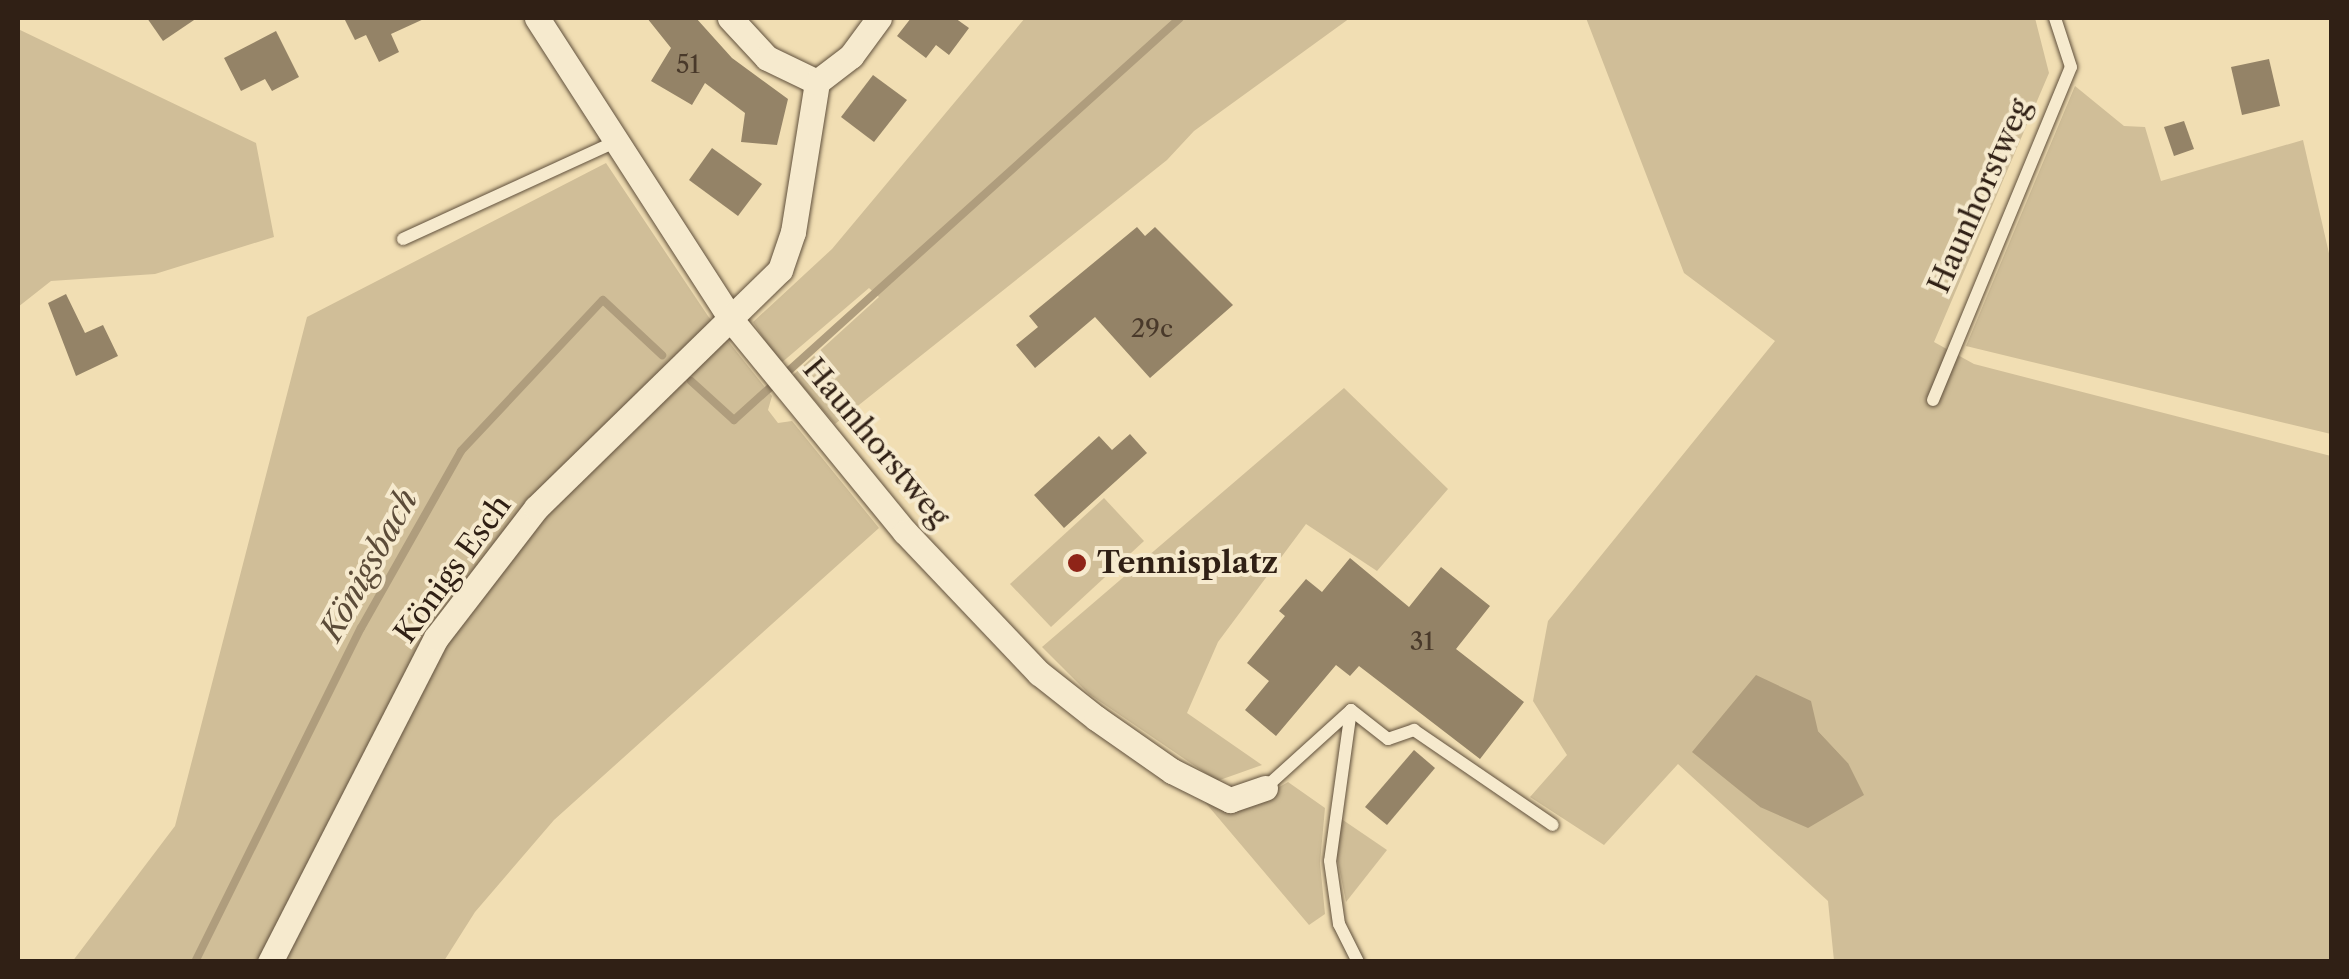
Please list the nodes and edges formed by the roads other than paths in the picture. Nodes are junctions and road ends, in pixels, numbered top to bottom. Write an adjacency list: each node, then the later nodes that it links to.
1 (536, 18): 6 (street, Haunhorstweg)
2 (730, 18): 5 (street)
3 (879, 18): 5 (street)
4 (2055, 18): 9 (lane, Haunhorstweg)
5 (817, 82): 8 (street, Königs Esch)
6 (616, 142): 7 (lane); 8 (street, Haunhorstweg)
7 (402, 239)
8 (733, 322): 11 (street, Haunhorstweg); 13 (street, Königs Esch)
9 (1933, 400)
10 (1351, 710): 11 (lane); 12 (lane); 14 (lane)
11 (1265, 788)
12 (1552, 825)
13 (270, 962)
14 (1358, 962)

